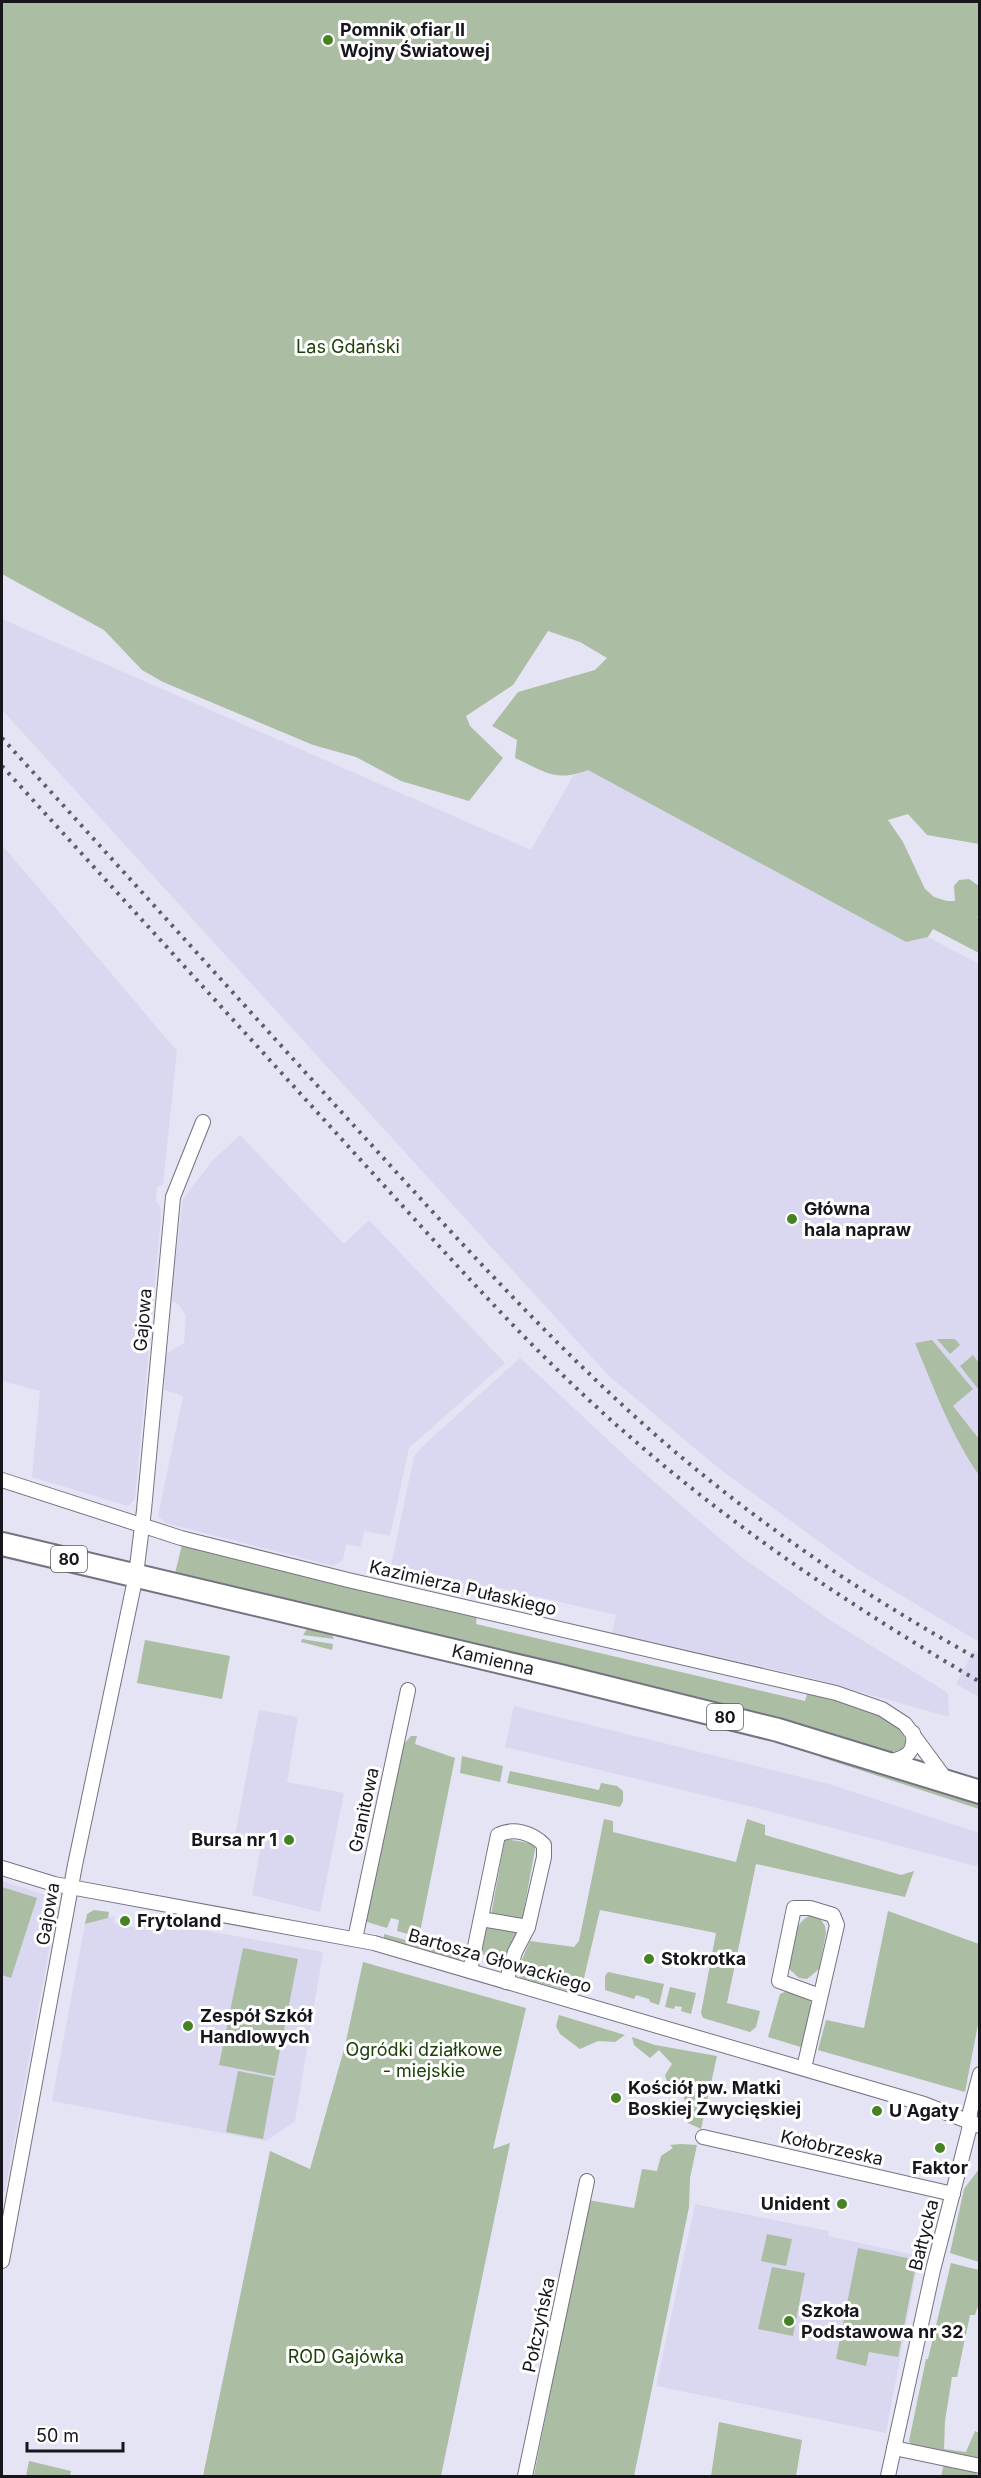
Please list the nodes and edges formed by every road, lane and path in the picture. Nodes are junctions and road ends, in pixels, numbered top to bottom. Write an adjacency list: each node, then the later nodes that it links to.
1 (203, 1122): 3 (street, Gajowa)
2 (2, 1480): 3 (street, Kazimierza Pułaskiego)
3 (142, 1526): 5 (street, Gajowa); 7 (street, Kazimierza Pułaskiego)
4 (2, 1544): 5 (main road, Kamienna / 80)
5 (135, 1575): 8 (main road, Kamienna / 80); 12 (street, Gajowa)
6 (408, 1690): 15 (street, Granitowa)
7 (913, 1733): 8 (street); 9 (street, Kazimierza Pułaskiego)
8 (888, 1762): 9 (main road, Kamienna / 80)
9 (948, 1782): 10 (main road, Kamienna / 80)
10 (980, 1792)
11 (2, 1868): 12 (street, Bartosza Głowackiego)
12 (71, 1887): 15 (street, Bartosza Głowackiego); 25 (street, Gajowa)
13 (481, 1919): 14 (street); 14 (street); 16 (street)
14 (528, 1927): 17 (street)
15 (355, 1939): 16 (street, Bartosza Głowackiego)
16 (470, 1971): 17 (street, Bartosza Głowackiego)
17 (506, 1982): 19 (street, Bartosza Głowackiego)
18 (820, 1996): 18 (street); 19 (street)
19 (804, 2068): 21 (street, Bartosza Głowackiego)
20 (980, 2074): 21 (street, Bałtycka)
21 (975, 2124): 24 (street, Bałtycka)
22 (703, 2137): 24 (street, Kołobrzeska)
23 (587, 2181): 29 (street, Połczyńska)
24 (953, 2194): 27 (street, Bałtycka)
25 (5, 2224): 26 (street, Gajowa)
26 (2, 2261)
27 (894, 2448): 28 (street); 30 (street, Bałtycka)
28 (980, 2466)
29 (525, 2476)
30 (888, 2476)

